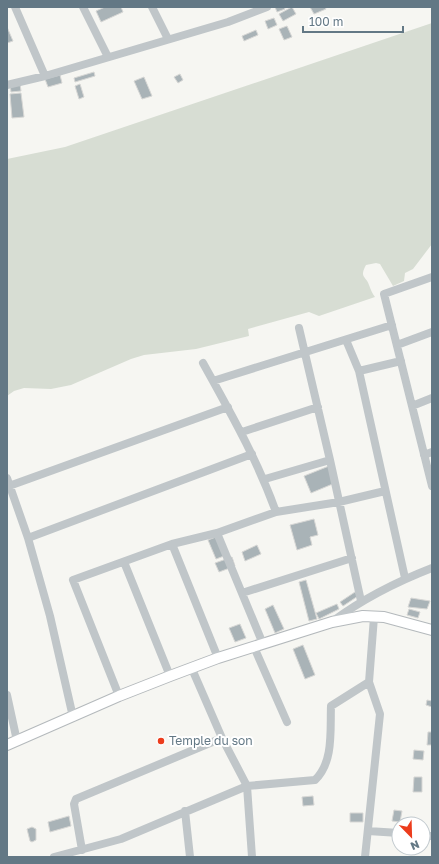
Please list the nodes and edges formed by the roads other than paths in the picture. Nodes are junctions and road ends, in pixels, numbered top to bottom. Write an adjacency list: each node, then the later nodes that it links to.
1 (15, 7): 7 (street)
2 (83, 7): 6 (street)
3 (152, 7): 5 (street)
4 (267, 7): 5 (street)
5 (168, 39): 6 (street)
6 (108, 57): 7 (street)
7 (45, 76): 8 (street)
8 (7, 85)
9 (432, 277): 10 (street)
10 (392, 325): 13 (street); 14 (street)
11 (299, 328): 15 (street)
12 (432, 332): 14 (street)
13 (346, 340): 15 (street); 18 (street)
14 (397, 345): 16 (street)
15 (305, 352): 19 (street); 23 (street)
16 (401, 361): 18 (street); 21 (street)
17 (203, 363): 19 (street)
18 (359, 371): 31 (street)
19 (213, 381): 22 (street)
20 (432, 398): 21 (street)
21 (412, 406): 26 (street)
22 (228, 407): 24 (street); 29 (street)
23 (318, 407): 24 (street); 27 (street)
24 (242, 432): 25 (street)
25 (252, 454): 28 (street); 35 (street)
26 (428, 454): 30 (street)
27 (330, 460): 28 (street); 32 (street)
28 (265, 479): 33 (street)
29 (8, 482): 35 (street)
30 (432, 486)
31 (385, 491): 32 (street); 40 (street)
32 (339, 502): 33 (street); 37 (street)
33 (276, 512): 34 (street)
34 (217, 533): 36 (street); 41 (street)
35 (28, 538): 53 (street)
36 (172, 544): 38 (street); 47 (street)
37 (352, 558): 41 (street); 42 (street)
38 (124, 562): 49 (street); 52 (street)
39 (432, 568): 40 (street)
40 (405, 578): 42 (street)
41 (242, 593): 46 (street)
42 (361, 601): 44 (street)
43 (374, 617): 44 (main road); 45 (main road); 50 (street)
44 (332, 622): 46 (main road)
45 (432, 630)
46 (259, 646): 47 (main road); 54 (street)
47 (218, 658): 48 (main road)
48 (192, 669): 49 (main road); 55 (street)
49 (170, 676): 52 (main road)
50 (369, 682): 58 (street); 60 (street)
51 (7, 695): 56 (street)
52 (119, 696): 53 (main road)
53 (73, 717): 56 (main road)
54 (287, 722)
55 (222, 738): 58 (street); 62 (street)
56 (17, 741): 57 (main road)
57 (7, 746)
58 (247, 786): 59 (street); 65 (street)
59 (185, 812): 62 (street); 64 (street)
60 (368, 831): 61 (street); 66 (street)
61 (391, 832)
62 (82, 850): 63 (street)
63 (54, 857)
64 (190, 857)
65 (252, 857)
66 (365, 857)

